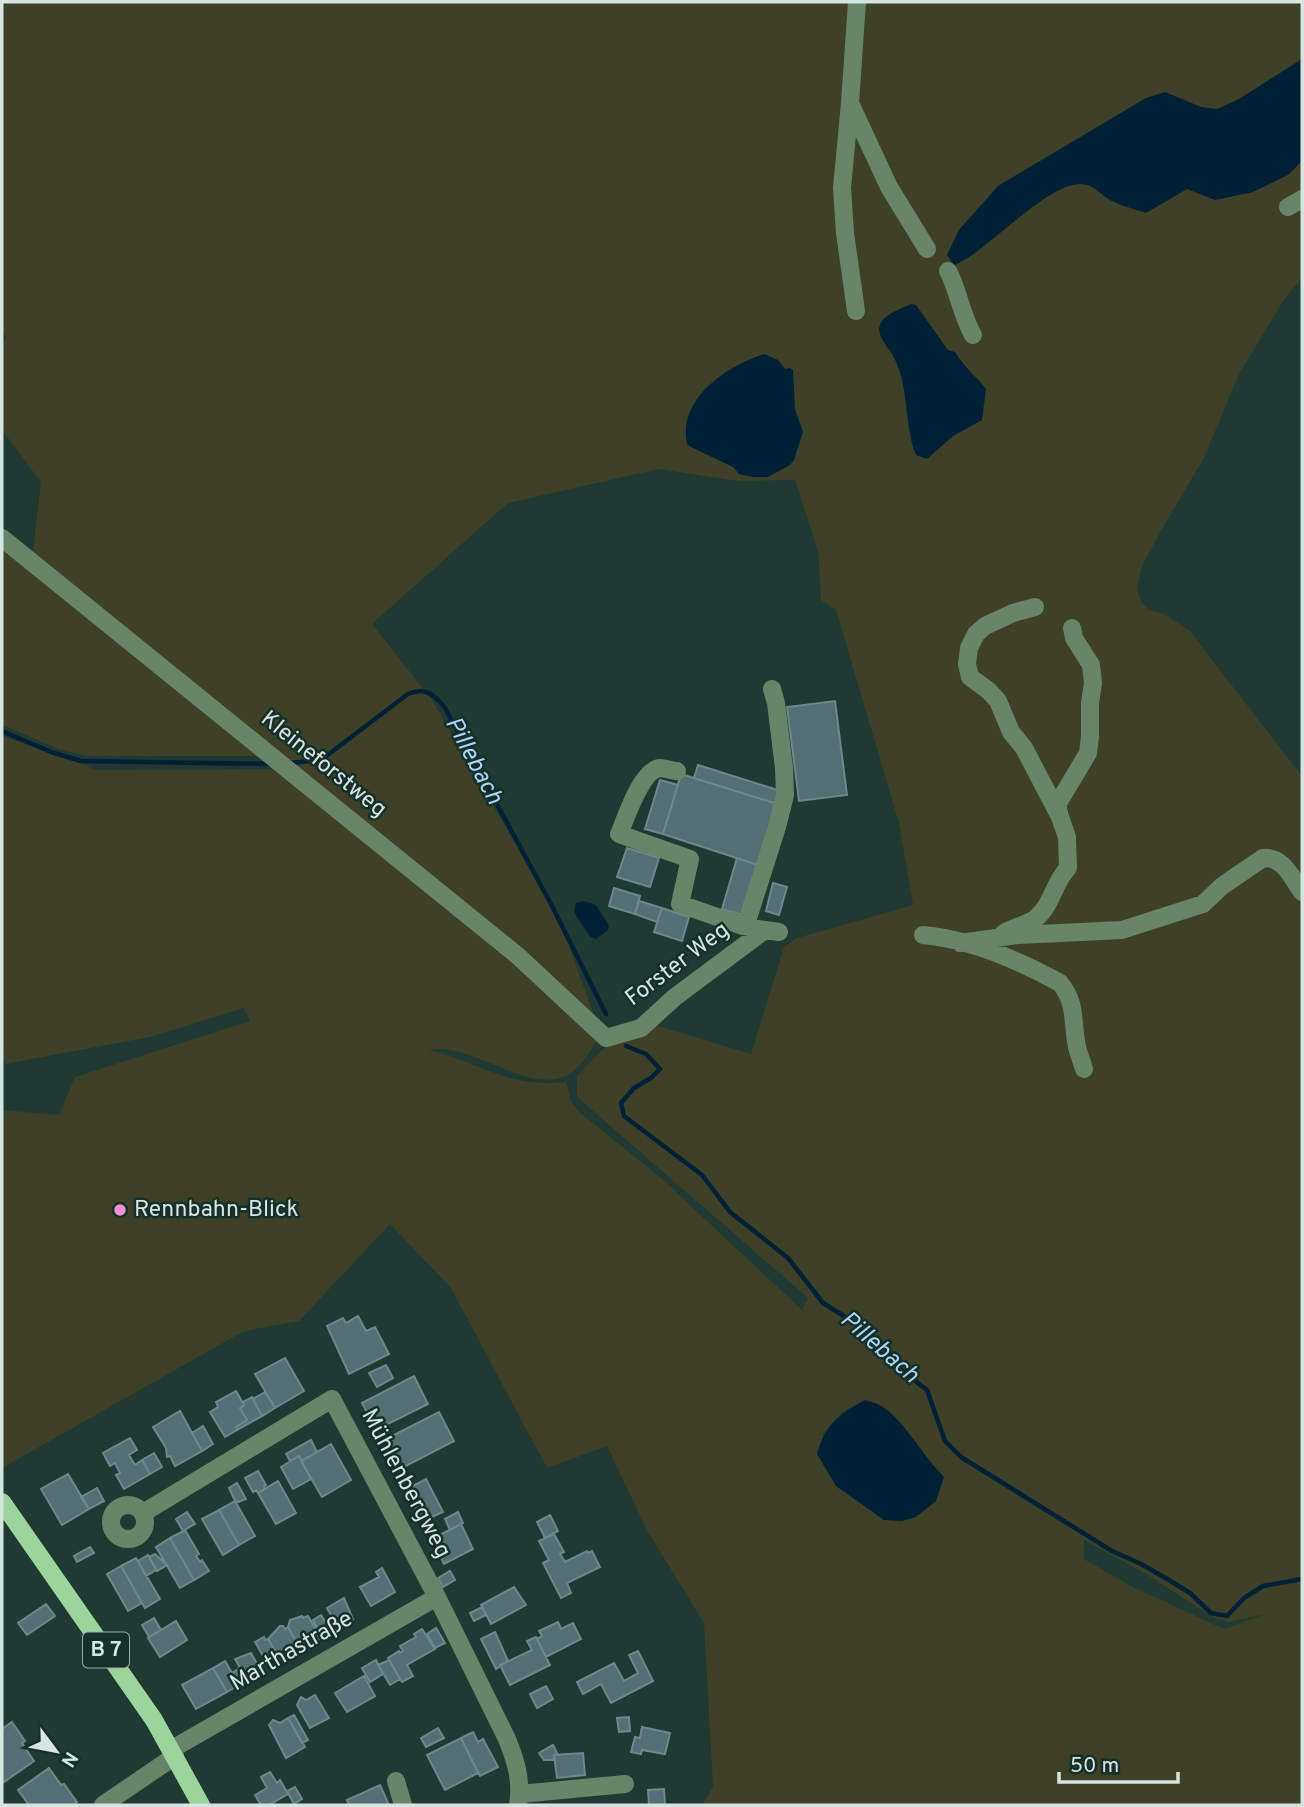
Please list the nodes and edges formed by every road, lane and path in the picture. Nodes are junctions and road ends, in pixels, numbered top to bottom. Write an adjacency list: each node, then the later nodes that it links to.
1 (857, 2): 2 (street)
2 (850, 103): 3 (street); 5 (street)
3 (927, 249)
4 (948, 271): 6 (street)
5 (856, 311)
6 (973, 335)
7 (2, 538): 18 (street, Kleineforstweg)
8 (1035, 607): 12 (street)
9 (1072, 628): 12 (street)
10 (772, 689): 14 (street)
11 (677, 771): 14 (street)
12 (1060, 817): 16 (street)
13 (1302, 892): 16 (street)
14 (743, 926): 18 (street, Forster Weg)
15 (923, 935): 17 (street)
16 (997, 938): 17 (street)
17 (960, 943): 19 (street)
18 (606, 1038)
19 (1084, 1069)
20 (2, 1502): 23 (main road, B 7)
21 (143, 1513): 22 (street, Mühlenbergweg)
22 (437, 1597): 23 (street, Marthastraße); 26 (street, Mühlenbergweg)
23 (174, 1753): 27 (street, Marthastraße); 28 (main road, B 7)
24 (396, 1781): 29 (street)
25 (625, 1784): 26 (street, Mühlenbergweg)
26 (519, 1800)
27 (103, 1805)
28 (201, 1805)
29 (403, 1805)

